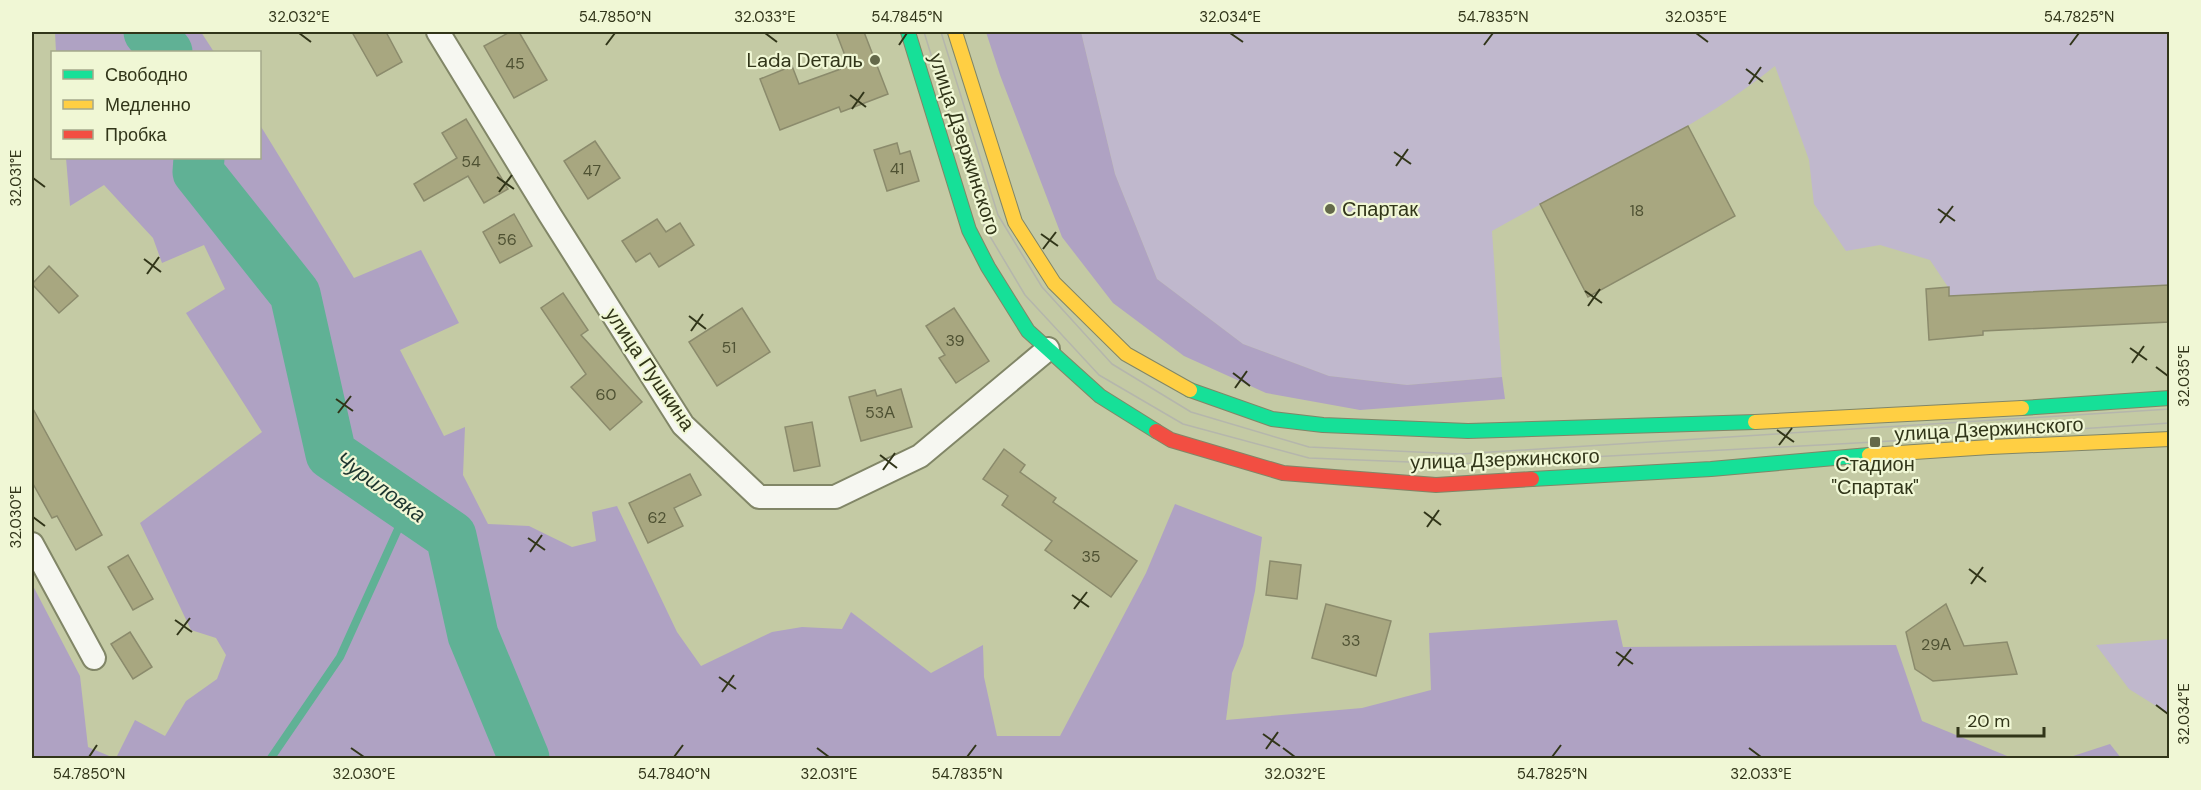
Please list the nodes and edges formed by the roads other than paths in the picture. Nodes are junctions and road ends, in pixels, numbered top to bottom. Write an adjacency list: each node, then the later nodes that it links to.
1 (438, 32): 4 (street, улица Пушкина)
2 (908, 32): 4 (main road, улица Дзержинского)
3 (955, 32): 5 (main road, улица Дзержинского)
4 (1048, 349): 6 (main road, улица Дзержинского)
5 (2169, 398)
6 (2169, 439)
7 (32, 544): 8 (street)
8 (94, 658)

